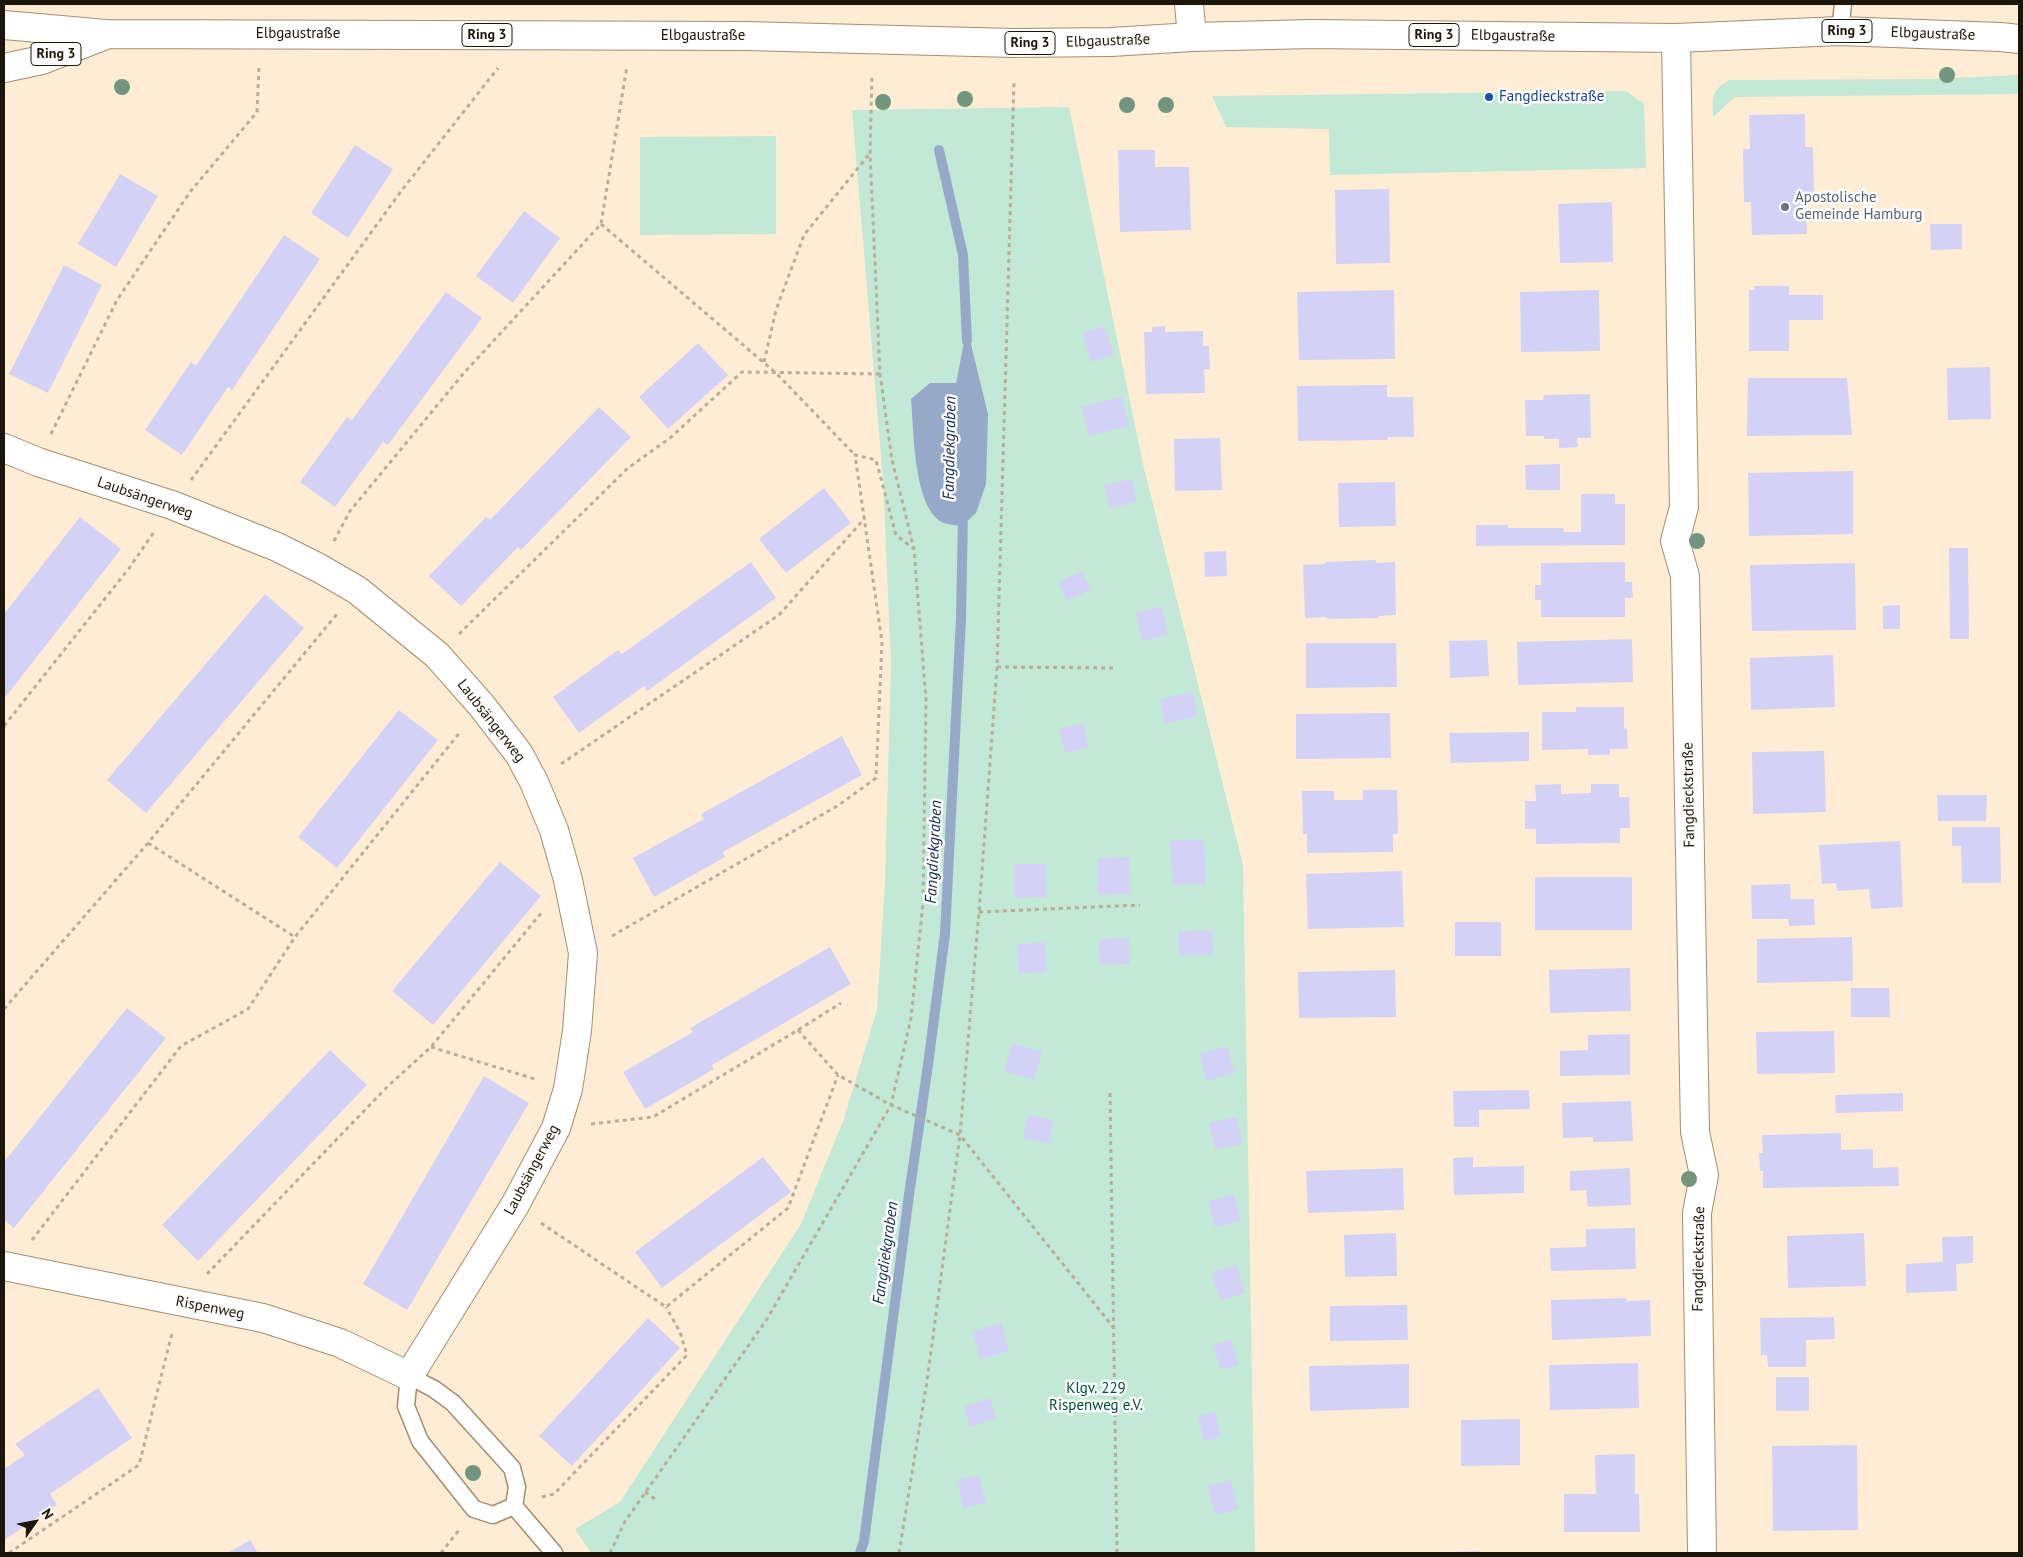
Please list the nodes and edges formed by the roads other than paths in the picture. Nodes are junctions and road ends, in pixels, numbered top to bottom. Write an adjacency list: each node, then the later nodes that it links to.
1 (1189, 4): 6 (street)
2 (1844, 4): 4 (lane)
3 (4, 25): 5 (street, Elbgaustraße / Ring 3)
4 (1840, 31): 7 (street, Elbgaustraße / Ring 3); 8 (street, Elbgaustraße / Ring 3)
5 (106, 34): 6 (street, Elbgaustraße / Ring 3); 9 (street, Elbgaustraße / Ring 3)
6 (1192, 36): 7 (street, Elbgaustraße / Ring 3)
7 (1676, 38): 15 (street, Fangdieckstraße)
8 (2019, 39)
9 (4, 68)
10 (4, 448): 12 (street, Laubsängerweg)
11 (7, 1267): 12 (street, Rispenweg)
12 (409, 1376): 13 (lane, Rispenweg); 13 (lane)
13 (514, 1506): 14 (lane)
14 (554, 1553)
15 (1702, 1553)

